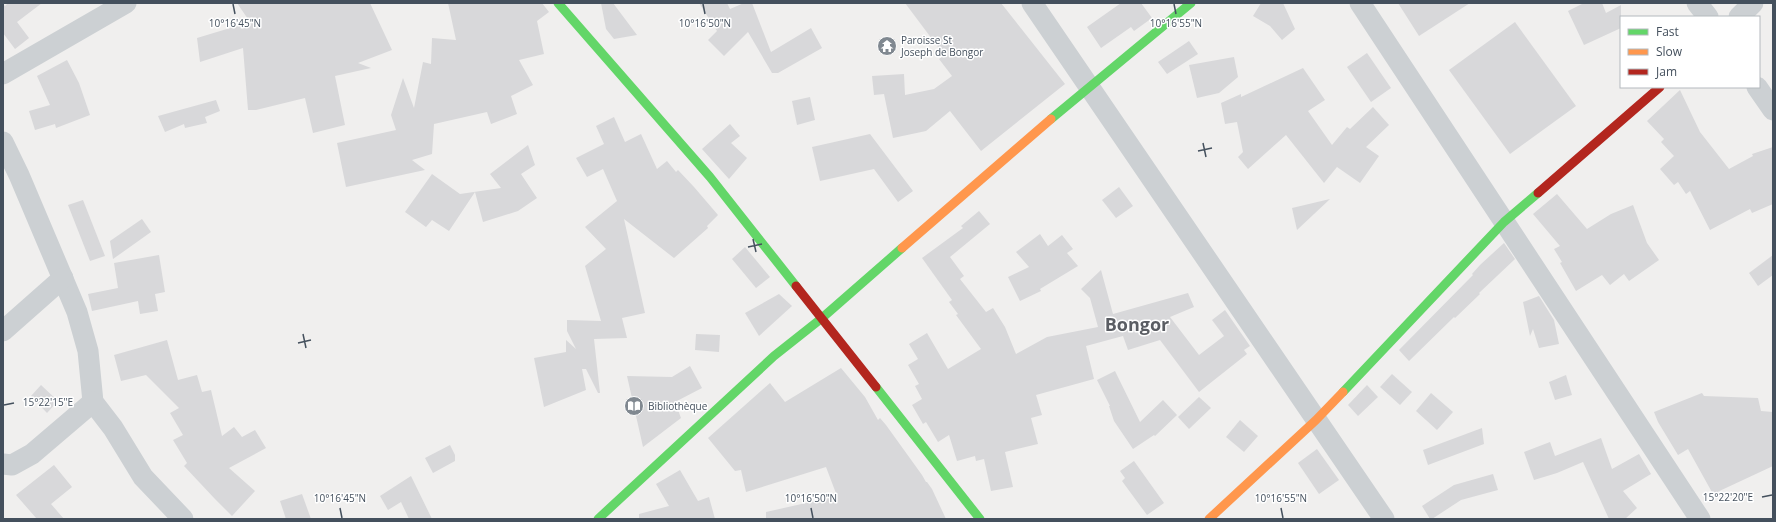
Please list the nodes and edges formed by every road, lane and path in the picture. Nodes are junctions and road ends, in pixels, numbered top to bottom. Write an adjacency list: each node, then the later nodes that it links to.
1 (126, 3): 10 (street)
2 (558, 3): 18 (street)
3 (1032, 3): 11 (street)
4 (1191, 3): 11 (street)
5 (1360, 3): 16 (street)
6 (1697, 3): 8 (street)
7 (1753, 3): 9 (street)
8 (1707, 16)
9 (1740, 16)
10 (3, 74)
11 (1090, 86): 18 (street); 21 (street)
12 (1659, 88): 16 (street)
13 (1758, 88): 14 (street)
14 (1773, 110)
15 (3, 142): 17 (street)
16 (1504, 222): 21 (street); 28 (street)
17 (63, 278): 19 (street); 20 (street)
18 (822, 318): 24 (street); 25 (street)
19 (3, 331)
20 (93, 402): 22 (street); 23 (street)
21 (1316, 420): 26 (street); 27 (street)
22 (3, 464)
23 (183, 519)
24 (598, 519)
25 (980, 519)
26 (1209, 519)
27 (1384, 519)
28 (1700, 519)

